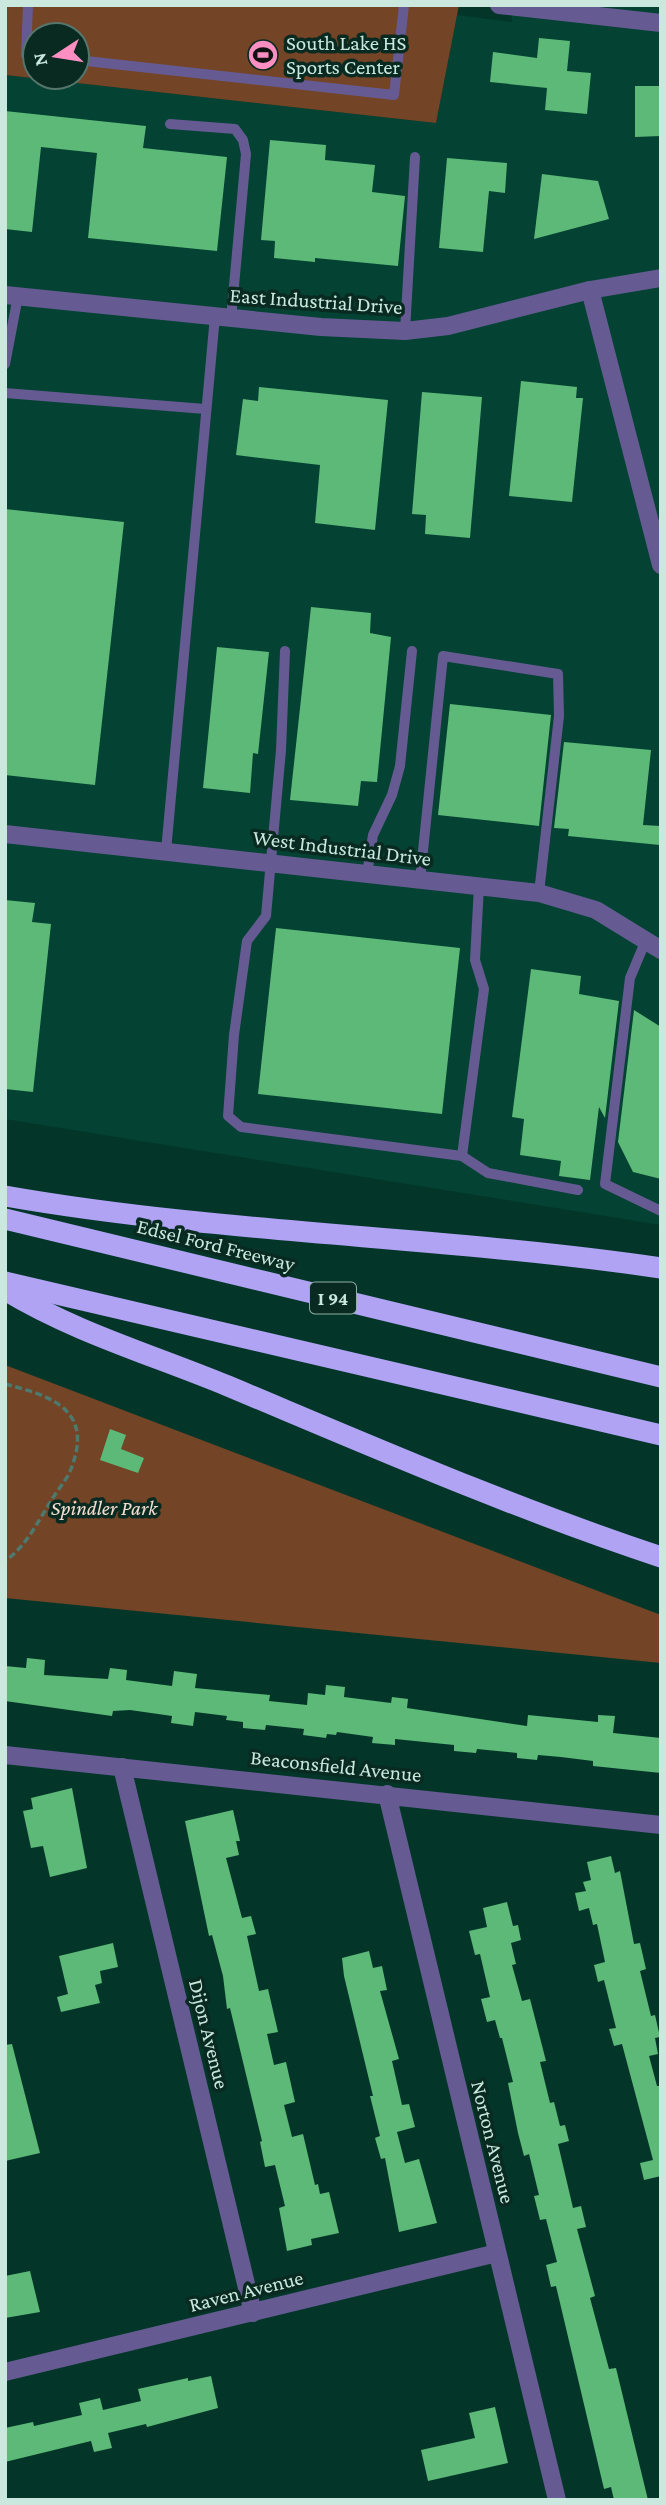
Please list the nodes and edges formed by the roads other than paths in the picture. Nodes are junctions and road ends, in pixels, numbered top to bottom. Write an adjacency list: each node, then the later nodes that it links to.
1 (404, 5): 5 (lane)
2 (499, 5): 3 (street)
3 (549, 8): 4 (street)
4 (661, 23)
5 (91, 62)
6 (170, 124): 11 (lane)
7 (415, 157): 12 (lane)
8 (661, 278): 9 (street, East Industrial Drive)
9 (590, 290): 12 (street, East Industrial Drive); 17 (street)
10 (11, 295): 11 (street, East Industrial Drive); 13 (lane)
11 (223, 318): 12 (street, East Industrial Drive); 16 (lane)
12 (405, 331)
13 (8, 332): 14 (lane)
14 (5, 365)
15 (5, 393): 16 (lane)
16 (205, 409): 21 (lane)
17 (661, 565)
18 (285, 652): 22 (lane)
19 (412, 652): 23 (lane)
20 (5, 834): 21 (street, West Industrial Drive)
21 (166, 851): 22 (street, West Industrial Drive)
22 (268, 863): 23 (street, West Industrial Drive); 28 (lane)
23 (367, 874): 24 (street, West Industrial Drive)
24 (420, 880): 25 (street, West Industrial Drive); 26 (lane)
25 (479, 887): 26 (street, West Industrial Drive); 28 (lane)
26 (539, 893): 27 (street, West Industrial Drive)
27 (654, 945): 31 (lane)
28 (463, 1156): 29 (lane)
29 (578, 1190)
30 (5, 1196): 33 (highway)
31 (661, 1211)
32 (5, 1220): 36 (highway, Edsel Ford Freeway / I 94)
33 (661, 1268)
34 (5, 1282): 37 (highway)
35 (5, 1290): 38 (highway)
36 (661, 1377)
37 (661, 1435)
38 (661, 1557)
39 (5, 1755): 40 (street, Beaconsfield Avenue)
40 (122, 1766): 41 (street, Beaconsfield Avenue); 44 (street, Dijon Avenue)
41 (387, 1794): 42 (street, Beaconsfield Avenue); 43 (street, Norton Avenue)
42 (660, 1827)
43 (497, 2253): 44 (street, Raven Avenue); 46 (street, Norton Avenue)
44 (253, 2313): 45 (street, Raven Avenue)
45 (5, 2372)
46 (557, 2500)

